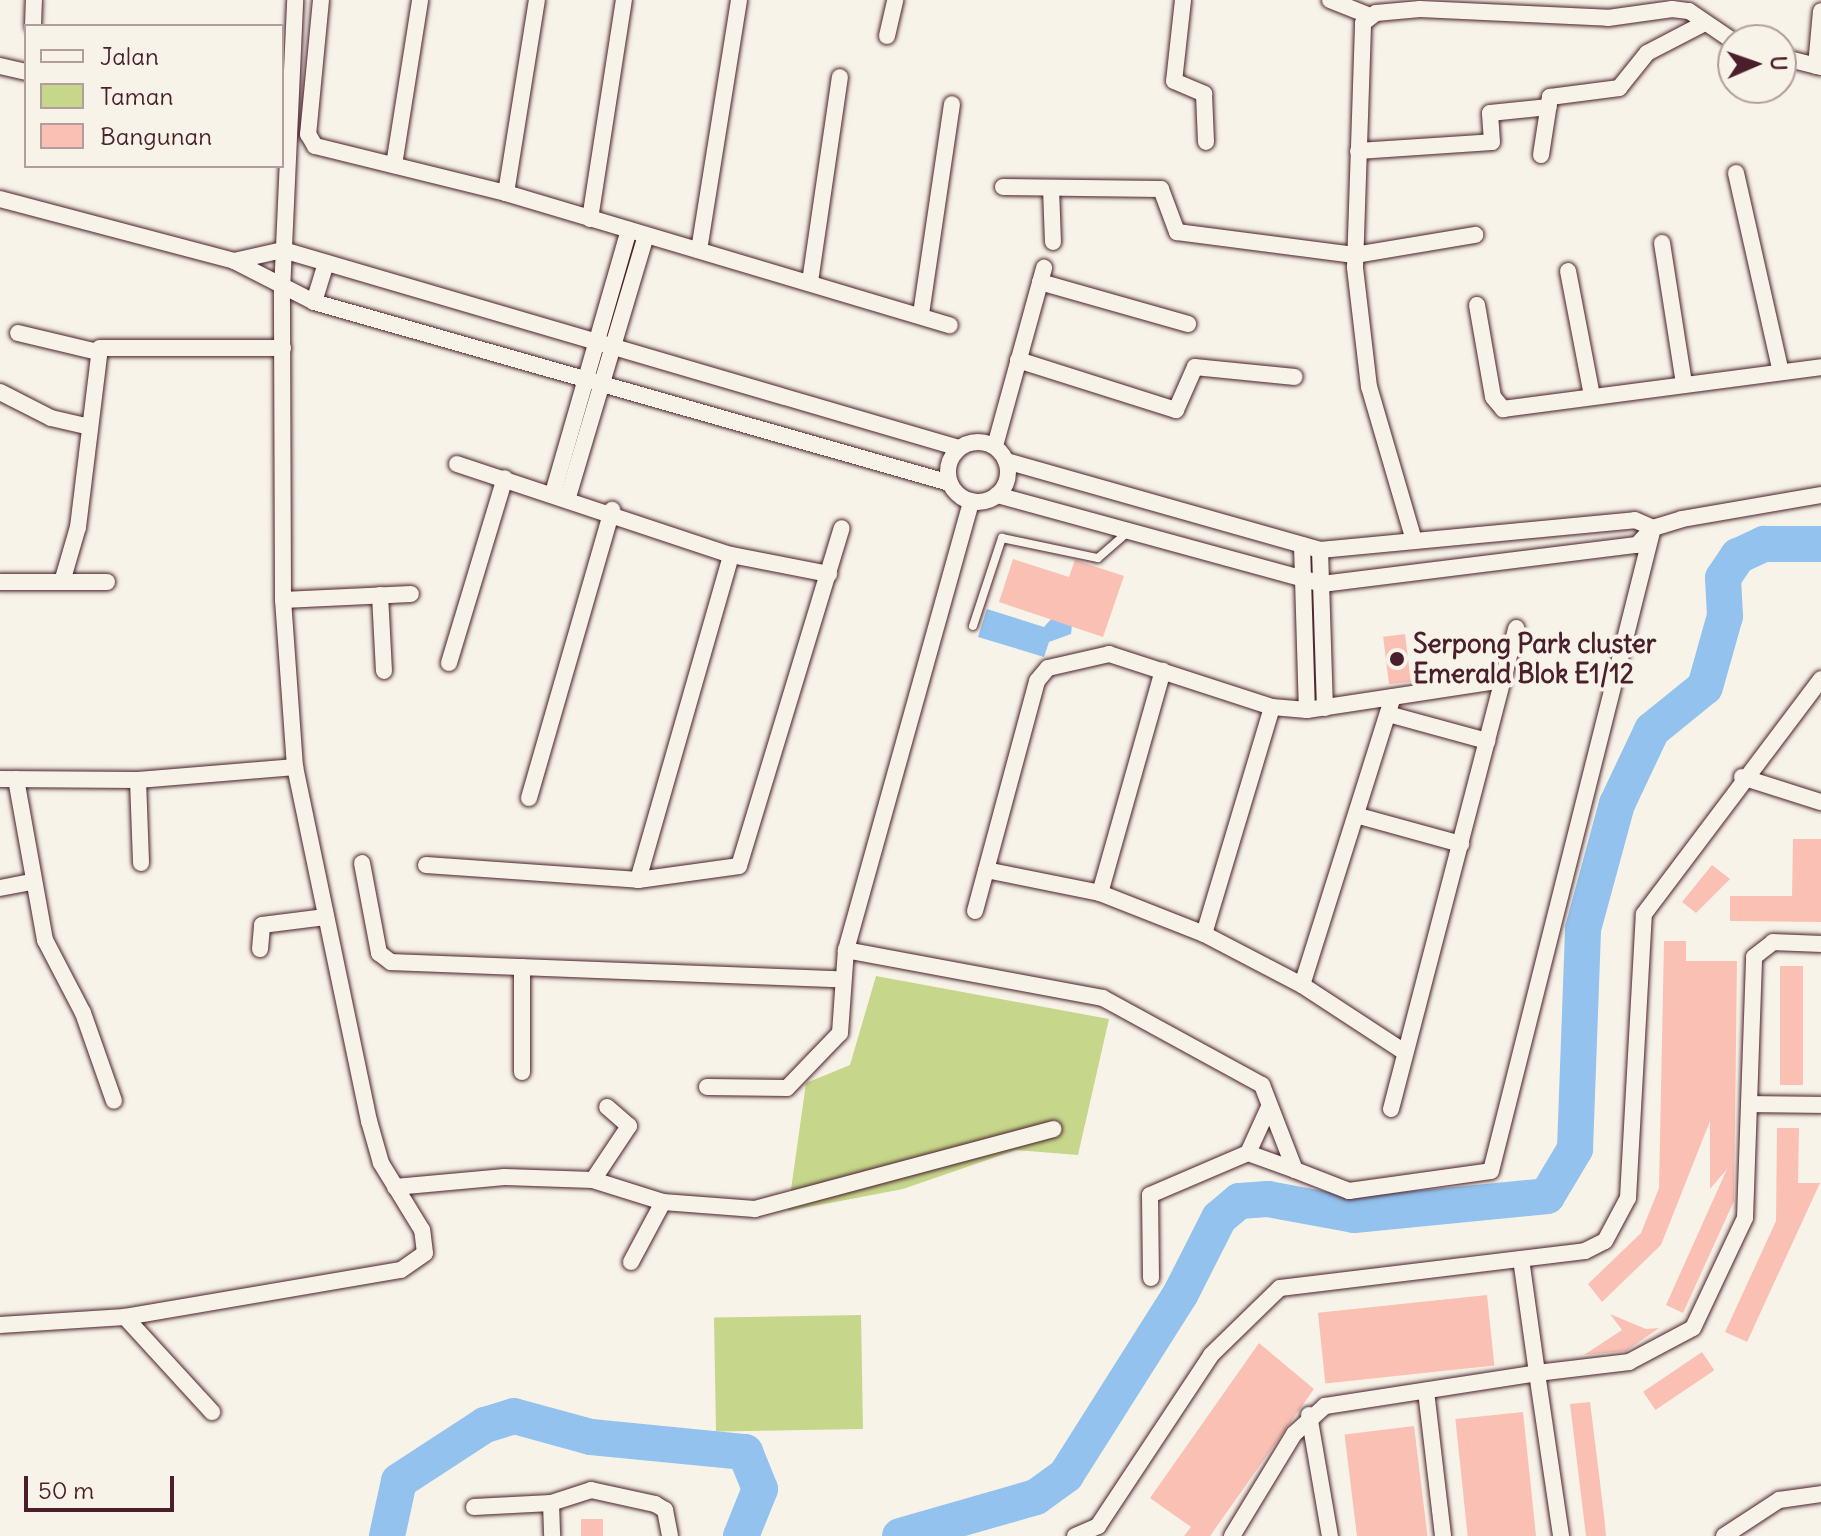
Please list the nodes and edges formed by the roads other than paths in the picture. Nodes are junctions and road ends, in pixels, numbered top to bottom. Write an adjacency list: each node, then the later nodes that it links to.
1 (34, 0): 13 (street)
2 (295, 0): 39 (street)
3 (321, 0): 27 (street)
4 (420, 0): 27 (street)
5 (537, 0): 31 (street)
6 (624, 0): 33 (street)
7 (739, 0): 40 (street)
8 (895, 0): 16 (street)
9 (1183, 0): 24 (street)
10 (1330, 0): 12 (street)
11 (1821, 11): 19 (street)
12 (1370, 16): 14 (street); 25 (street)
13 (33, 24)
14 (1701, 25): 15 (street); 23 (street)
15 (1717, 33)
16 (887, 36)
17 (1797, 61): 19 (street)
18 (0, 66): 20 (street)
19 (1818, 67)
20 (24, 72)
21 (840, 77): 45 (street)
22 (952, 104): 49 (street)
23 (1549, 107): 25 (street); 26 (street)
24 (1206, 142)
25 (1358, 151): 41 (street)
26 (1541, 155)
27 (394, 165): 31 (street)
28 (1736, 173): 58 (street)
29 (1003, 187): 30 (street)
30 (1051, 188): 37 (street); 41 (street)
31 (506, 193): 33 (street)
32 (0, 199): 42 (street)
33 (590, 219): 34 (street)
34 (629, 230): 35 (street); 54 (street)
35 (646, 235): 40 (street); 54 (street)
36 (1475, 235): 41 (street)
37 (1053, 242)
38 (1662, 243): 61 (street)
39 (283, 250): 42 (street); 43 (street); 46 (street)
40 (699, 250): 45 (street)
41 (1355, 255): 79 (street)
42 (234, 261): 46 (street)
43 (326, 263): 47 (street); 54 (street)
44 (1568, 271): 63 (street)
45 (810, 282): 49 (street)
46 (282, 291): 47 (street); 53 (street)
47 (314, 302): 60 (street)
48 (1477, 305): 63 (street)
49 (921, 314): 51 (street)
50 (1188, 324): 56 (street)
51 (950, 325)
52 (18, 333): 55 (street)
53 (283, 348): 55 (street); 91 (street)
54 (604, 348): 60 (street); 66 (street)
55 (98, 352): 64 (street)
56 (1018, 360): 59 (street); 65 (street)
57 (1821, 367): 58 (street)
58 (1781, 372): 61 (street)
59 (1295, 377)
60 (596, 381): 70 (street); 71 (street)
61 (1684, 384): 63 (street)
62 (0, 392): 64 (street)
63 (1592, 396)
64 (89, 427): 86 (street)
65 (995, 446): 66 (street); 67 (street)
66 (959, 448): 70 (street)
67 (1006, 461): 72 (street); 80 (street)
68 (457, 464): 69 (street)
69 (505, 478): 71 (street); 94 (street)
70 (950, 483): 74 (street)
71 (561, 495): 75 (street)
72 (997, 495): 74 (street); 78 (street)
73 (1821, 495): 77 (street)
74 (971, 501): 126 (street)
75 (612, 510): 82 (street); 109 (street)
76 (842, 528): 83 (street)
77 (1653, 528): 79 (street); 88 (street); 141 (street)
78 (1124, 535): 84 (street); 92 (lane)
79 (1413, 537): 81 (street)
80 (1302, 545): 81 (street); 84 (street)
81 (1320, 550): 88 (street)
82 (731, 555): 83 (street); 117 (street)
83 (829, 574): 117 (street)
84 (1302, 580): 88 (street); 102 (street)
85 (0, 582): 86 (street)
86 (62, 582): 87 (street)
87 (107, 582)
88 (1322, 584): 101 (street)
89 (411, 594): 90 (street)
90 (380, 595): 91 (street); 95 (street)
91 (283, 600): 105 (street)
92 (973, 626)
93 (1516, 628): 98 (street)
94 (449, 663)
95 (384, 671)
96 (1163, 671): 100 (street); 116 (street); 120 (street)
97 (1821, 679): 106 (street)
98 (1503, 680): 99 (street); 104 (street)
99 (1393, 697): 101 (street); 103 (street)
100 (1272, 707): 102 (street); 123 (street)
101 (1325, 708): 102 (street)
102 (1307, 710)
103 (1388, 714): 104 (street); 111 (street)
104 (1487, 741): 112 (street)
105 (295, 767): 108 (street); 122 (street)
106 (1742, 777): 110 (street); 145 (street)
107 (8, 779): 108 (street); 118 (street)
108 (138, 780): 113 (street)
109 (529, 798)
110 (1821, 802)
111 (1359, 816): 112 (street); 129 (street)
112 (1461, 844): 130 (street)
113 (141, 863)
114 (362, 863): 127 (street)
115 (426, 865): 117 (street)
116 (986, 870): 120 (street); 121 (street)
117 (638, 880)
118 (30, 882): 119 (street); 133 (street)
119 (0, 888)
120 (1100, 893): 123 (street)
121 (975, 911)
122 (325, 917): 125 (street); 143 (street)
123 (1204, 934): 129 (street)
124 (1821, 944): 134 (street)
125 (260, 949)
126 (846, 950): 128 (street); 137 (street)
127 (522, 967): 128 (street); 131 (street)
128 (843, 979): 132 (street)
129 (1302, 985): 130 (street)
130 (1403, 1051): 138 (street)
131 (522, 1072)
132 (707, 1087)
133 (114, 1101)
134 (1753, 1104): 135 (street); 150 (street)
135 (1821, 1105)
136 (607, 1107): 142 (street)
137 (1269, 1107): 140 (street); 141 (street)
138 (1391, 1109)
139 (1053, 1129): 144 (street)
140 (1248, 1153): 141 (street); 147 (street)
141 (1295, 1170)
142 (593, 1180): 143 (street); 144 (street)
143 (395, 1187): 148 (street)
144 (663, 1202): 146 (street)
145 (1521, 1259): 150 (street); 157 (street)
146 (631, 1262)
147 (1151, 1278)
148 (125, 1317): 149 (street); 152 (street)
149 (0, 1323)
150 (1537, 1373): 151 (street); 164 (street)
151 (1426, 1391): 153 (street); 163 (street)
152 (212, 1412)
153 (1309, 1415): 161 (street); 162 (street)
154 (1821, 1494): 165 (street)
155 (551, 1503): 156 (street); 158 (street); 159 (street)
156 (474, 1507)
157 (1098, 1531): 160 (street)
158 (552, 1536)
159 (670, 1536)
160 (1075, 1536)
161 (1232, 1536)
162 (1330, 1536)
163 (1443, 1536)
164 (1561, 1536)
165 (1724, 1536)

